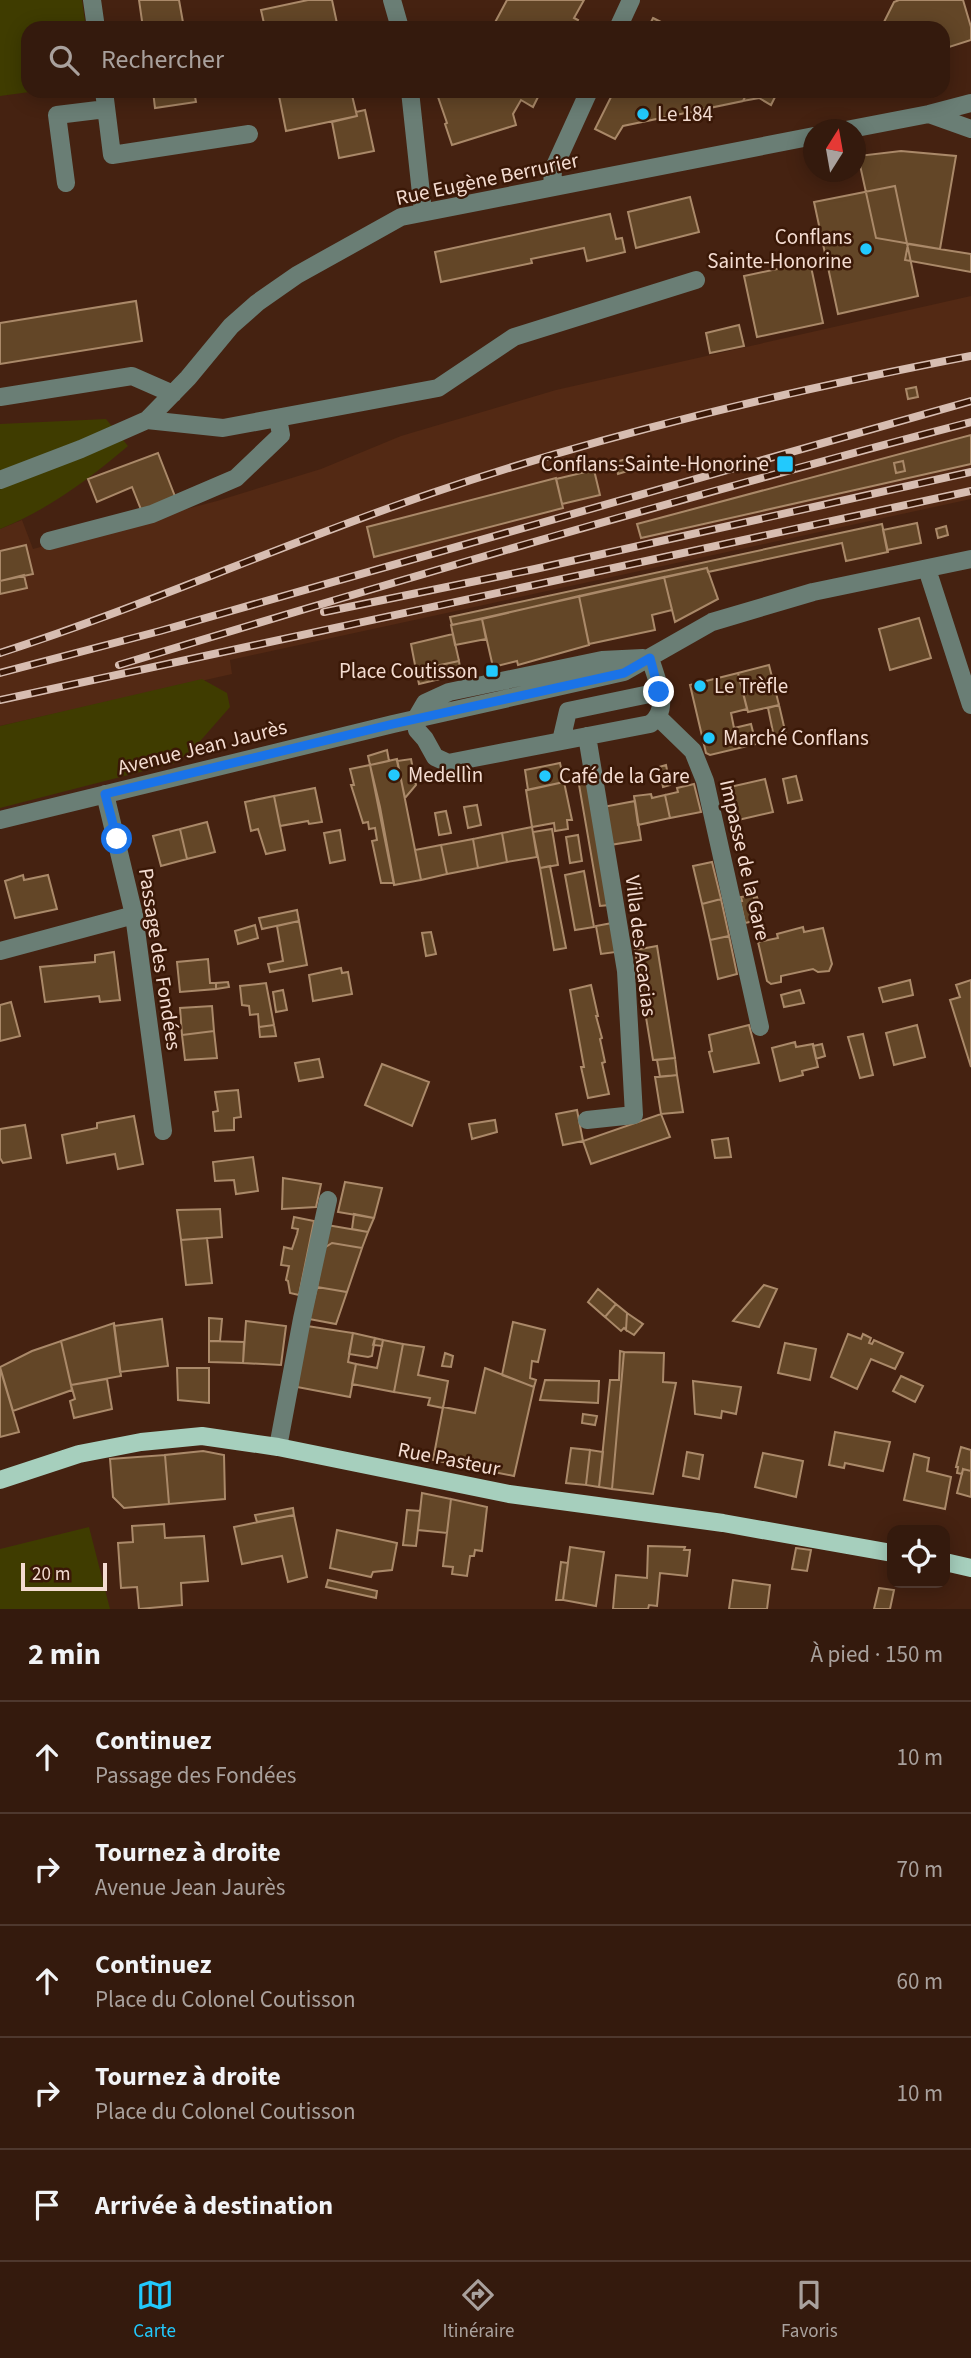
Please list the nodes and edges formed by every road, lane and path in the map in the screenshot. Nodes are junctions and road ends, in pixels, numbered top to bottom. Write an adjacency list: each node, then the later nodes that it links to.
1 (92, 0): 4 (street)
2 (392, 0): 5 (street)
3 (631, 0): 6 (street)
4 (95, 21)
5 (398, 21)
6 (621, 21)
7 (411, 98): 18 (street)
8 (586, 98): 17 (street)
9 (105, 100): 14 (street); 16 (street)
10 (971, 103): 11 (street)
11 (929, 114): 12 (street); 13 (street)
12 (866, 126)
13 (970, 129)
14 (249, 134)
15 (803, 138): 17 (street, Rue Eugène Berrurier)
16 (66, 183)
17 (552, 187): 18 (street, Rue Eugène Berrurier)
18 (423, 212): 20 (street, Rue Eugène Berrurier)
19 (696, 280): 22 (street)
20 (173, 394): 21 (street); 23 (street, Rue Eugène Berrurier)
21 (0, 397)
22 (278, 418): 23 (street); 25 (street)
23 (147, 420): 24 (street, Rue Eugène Berrurier)
24 (0, 480)
25 (49, 541)
26 (971, 559): 27 (street, Avenue Jean Jaurès)
27 (927, 569): 28 (street, Avenue Jean Jaurès); 30 (street)
28 (650, 658): 29 (street); 32 (street, Avenue Jean Jaurès)
29 (659, 692): 31 (street); 34 (street)
30 (971, 705)
31 (659, 718): 33 (street); 39 (street, Impasse de la Gare)
32 (415, 720): 34 (street); 35 (street, Avenue Jean Jaurès)
33 (587, 736): 34 (street); 40 (street, Villa des Acacias)
34 (561, 741)
35 (105, 794): 36 (street, Avenue Jean Jaurès); 37 (street, Passage des Fondées)
36 (0, 820)
37 (134, 915): 38 (street); 41 (street, Passage des Fondées)
38 (0, 951)
39 (760, 1027)
40 (587, 1120)
41 (163, 1131)
42 (328, 1200): 43 (street)
43 (278, 1447): 44 (main road, Rue Pasteur); 45 (main road, Rue Pasteur)
44 (0, 1480)
45 (887, 1552)
46 (950, 1563): 47 (main road)
47 (971, 1568)

